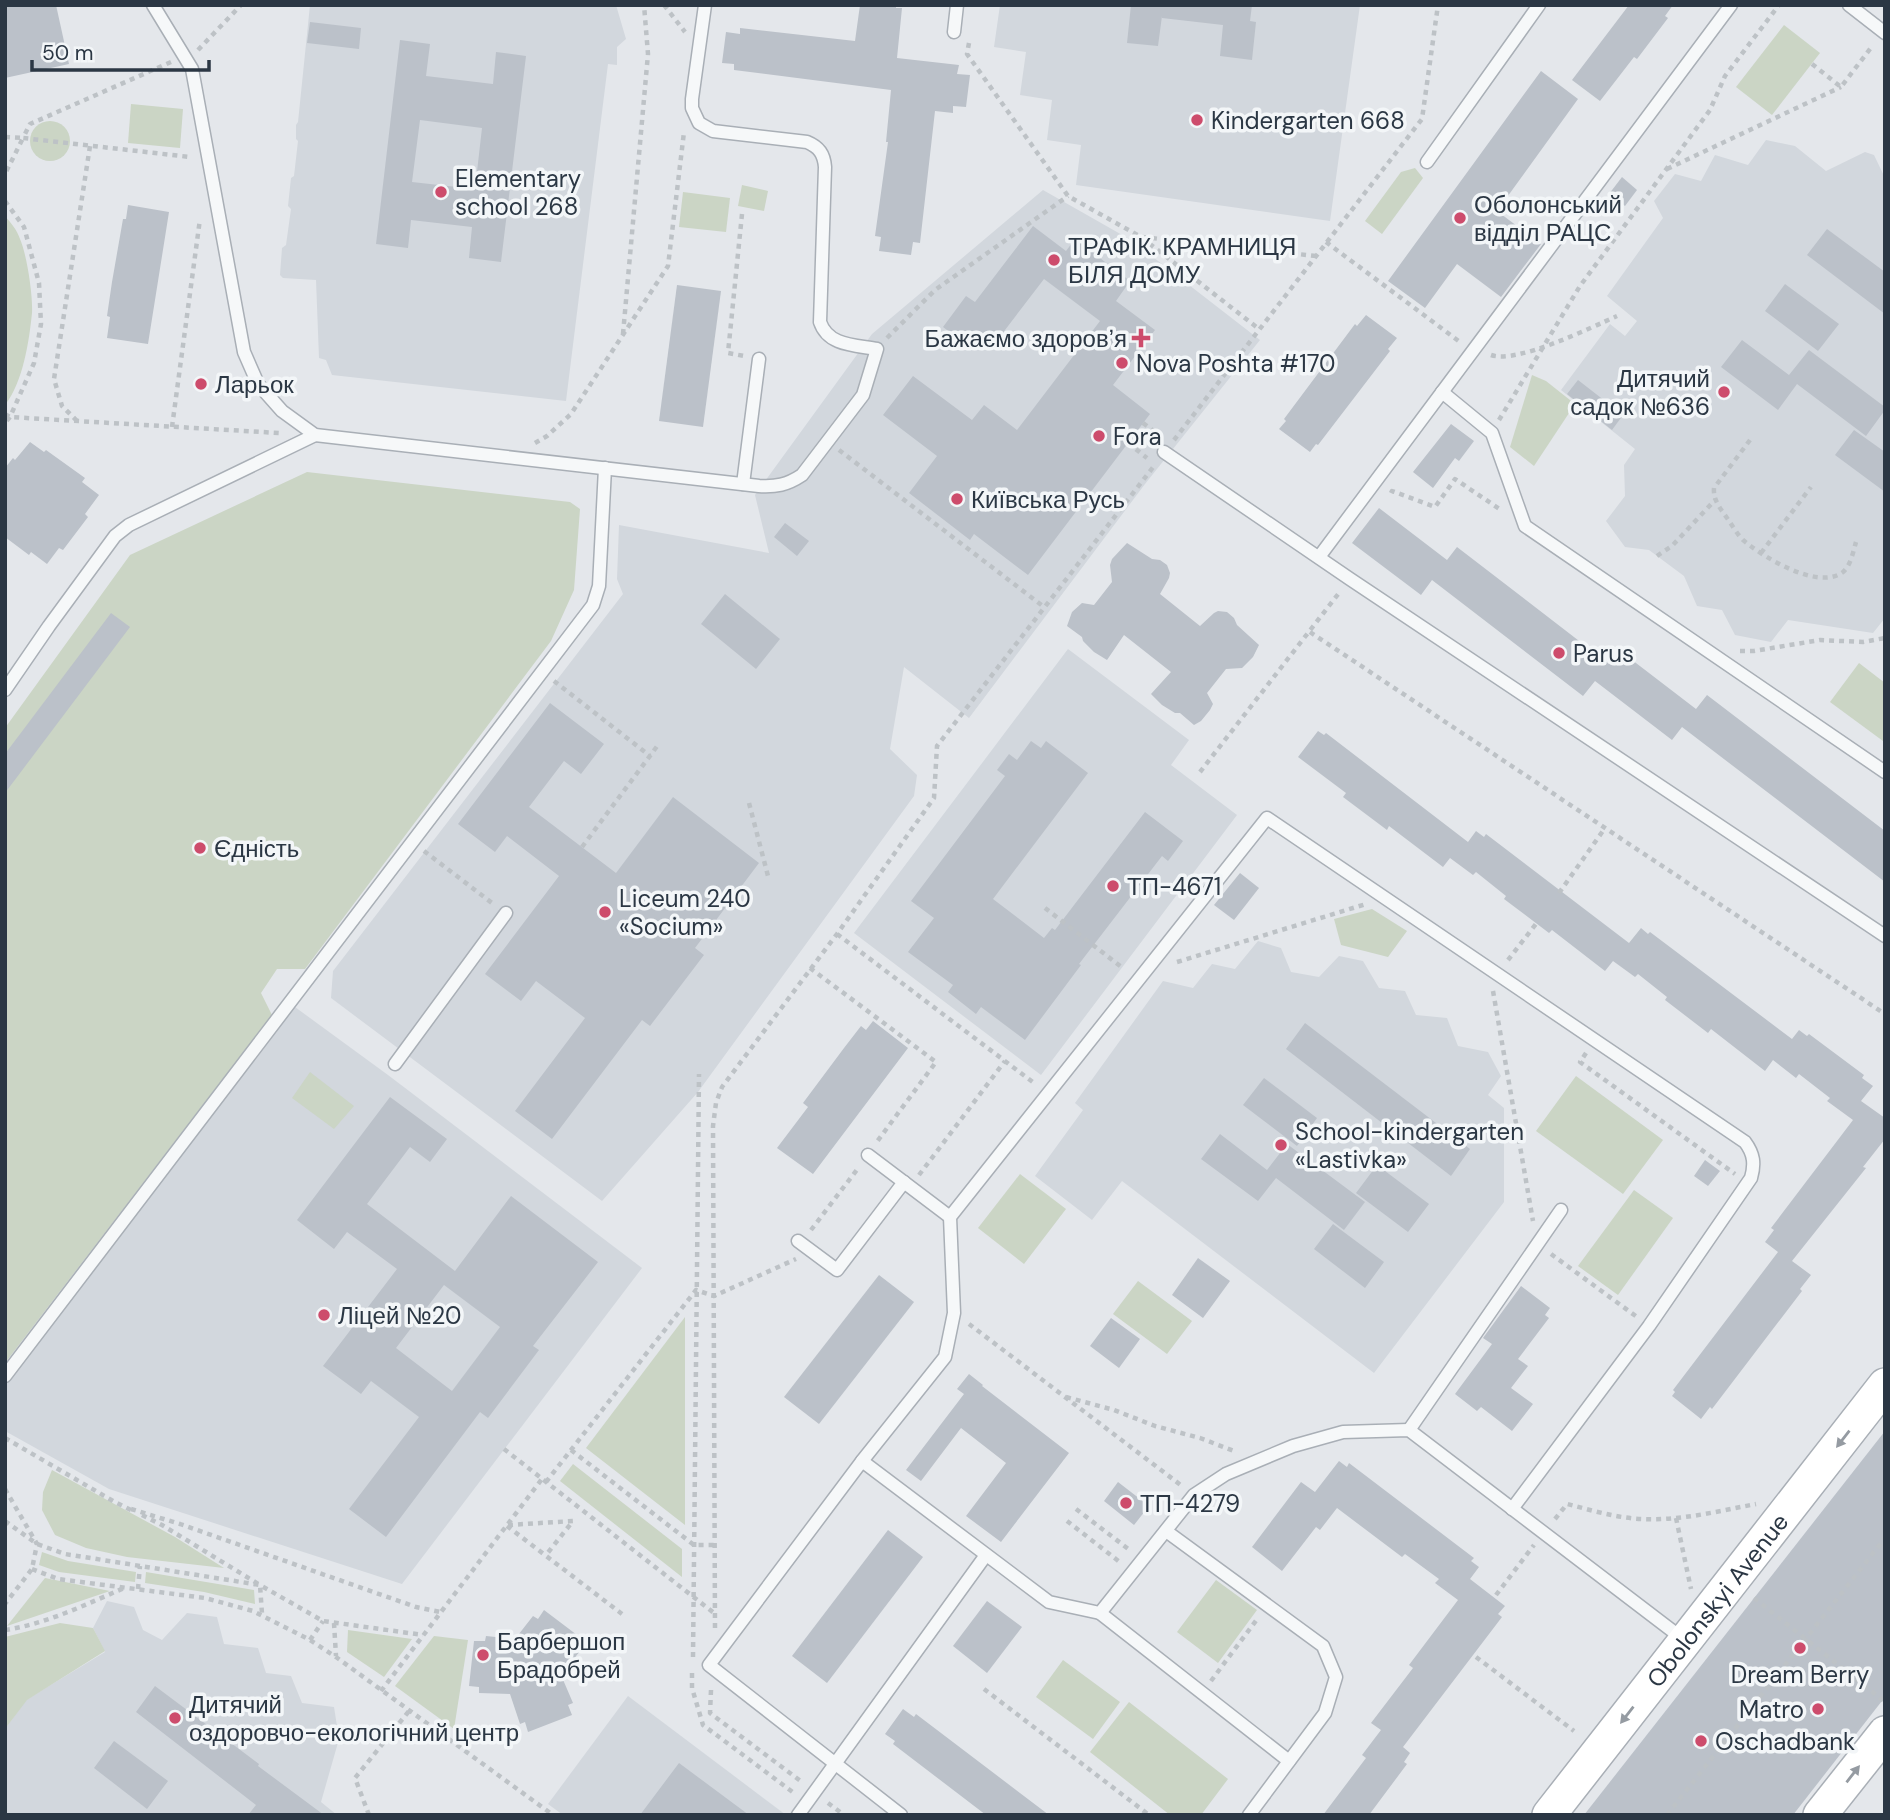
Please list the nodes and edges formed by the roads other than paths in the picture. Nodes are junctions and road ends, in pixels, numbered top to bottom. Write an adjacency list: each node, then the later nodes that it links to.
1 (153, 5): 12 (lane)
2 (705, 5): 15 (lane)
3 (957, 5): 7 (lane)
4 (1539, 5): 9 (lane)
5 (1731, 5): 11 (lane)
6 (1849, 5): 8 (lane)
7 (954, 32)
8 (1882, 35)
9 (1427, 162)
10 (758, 359): 15 (lane)
11 (1442, 391): 16 (lane); 18 (lane)
12 (315, 435): 14 (lane); 17 (lane)
13 (1164, 452): 16 (lane)
14 (605, 468): 15 (lane); 27 (lane)
15 (743, 484)
16 (1319, 557): 20 (lane)
17 (5, 690)
18 (1885, 772)
19 (506, 913): 21 (lane)
20 (1885, 936)
21 (395, 1064)
22 (868, 1155): 23 (lane)
23 (907, 1185): 25 (lane); 26 (lane)
24 (1561, 1210): 29 (lane)
25 (950, 1217): 30 (lane); 31 (lane)
26 (804, 1245)
27 (5, 1376)
28 (1885, 1385): 35 (main road, Obolonskyi Avenue, one-way to 35)
29 (1409, 1430): 31 (lane); 32 (lane)
30 (862, 1461): 33 (lane); 38 (lane)
31 (1512, 1508): 35 (lane)
32 (1166, 1531): 34 (lane); 37 (lane)
33 (986, 1555): 34 (lane); 38 (lane)
34 (1100, 1613): 37 (lane)
35 (1685, 1640): 42 (main road, Obolonskyi Avenue, one-way to 42)
36 (1885, 1733): 43 (main road, one-way to 36)
37 (1289, 1760): 41 (lane)
38 (835, 1764): 39 (lane); 40 (lane)
39 (798, 1815)
40 (901, 1815)
41 (1249, 1815)
42 (1549, 1815)
43 (1821, 1815)

